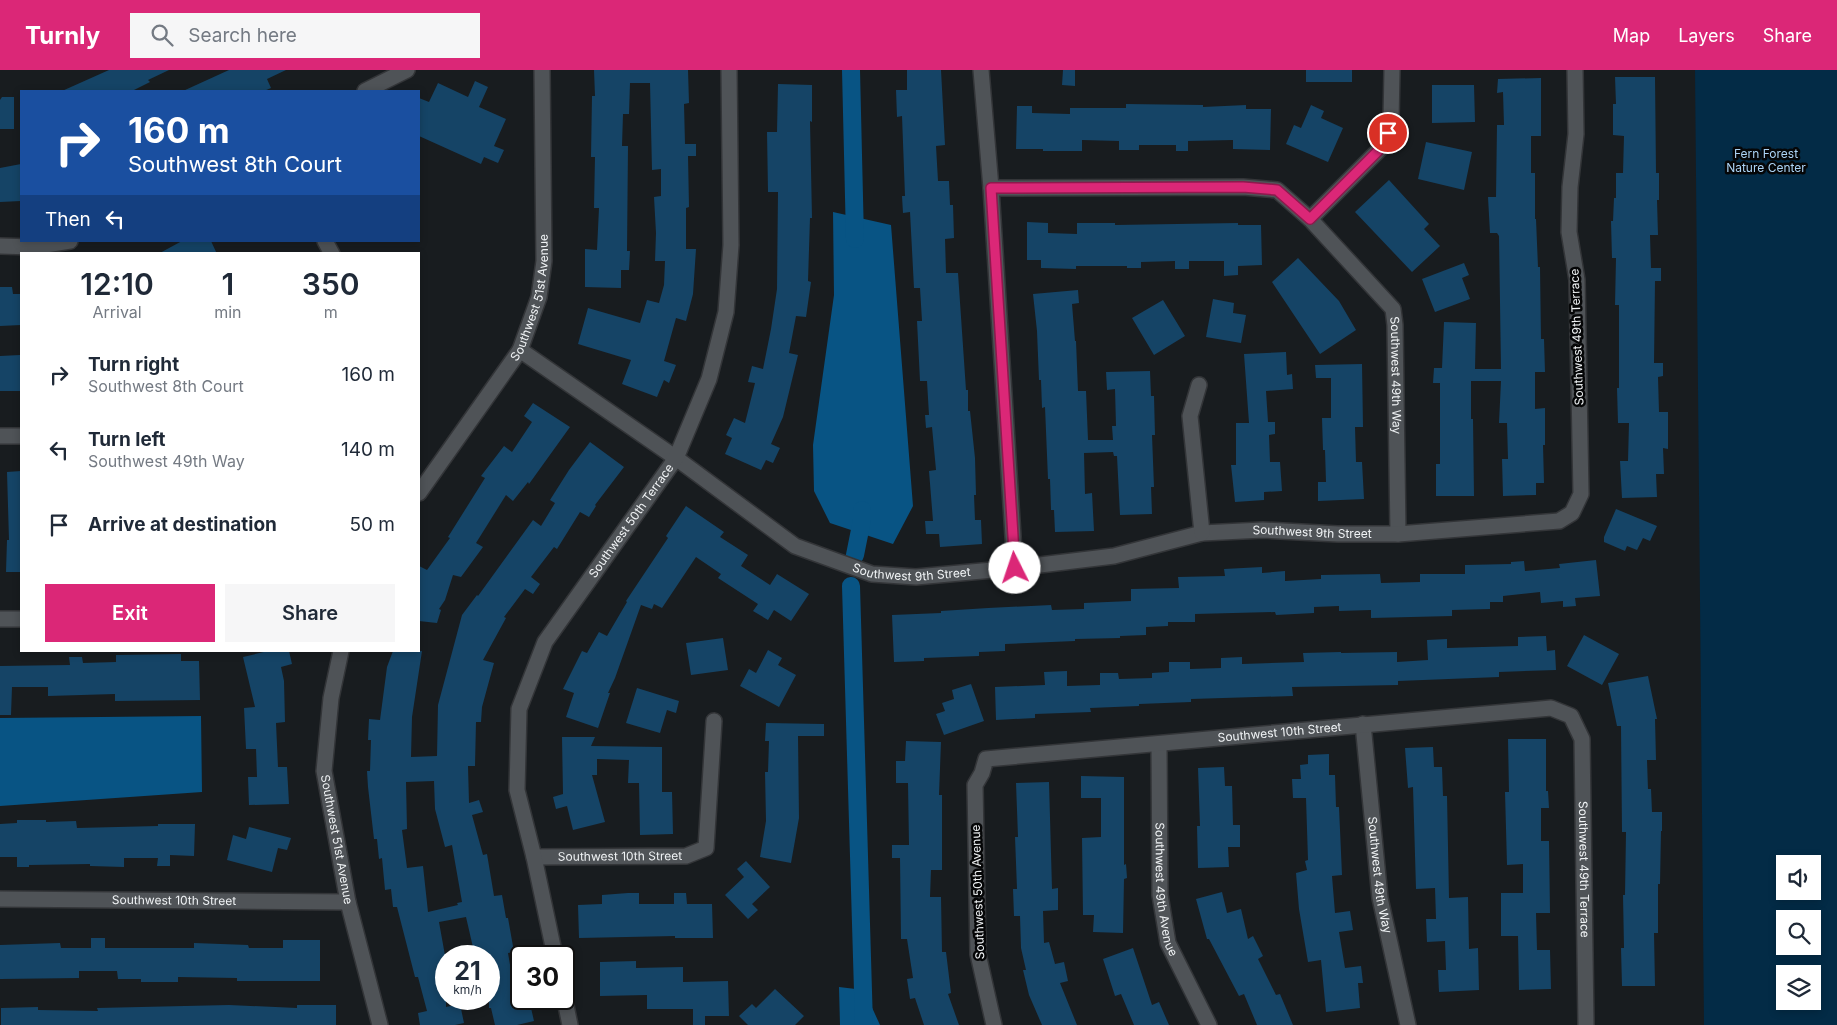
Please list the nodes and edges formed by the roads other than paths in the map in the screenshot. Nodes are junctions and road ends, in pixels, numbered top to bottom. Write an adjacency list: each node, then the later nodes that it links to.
1 (407, 70): 7 (street)
2 (542, 70): 12 (street, Southwest 51st Avenue)
3 (729, 70): 16 (street, Southwest 50th Terrace)
4 (981, 70): 8 (street)
5 (1392, 70): 9 (street)
6 (1575, 70): 18 (street, Southwest 49th Terrace)
7 (366, 90)
8 (991, 188): 9 (street, Southwest 49th Way); 21 (street)
9 (1310, 219): 20 (street, Southwest 49th Way)
10 (64, 242): 11 (street)
11 (0, 246)
12 (520, 350): 16 (street, Southwest 9th Street); 17 (street, Southwest 51st Avenue)
13 (1199, 385): 19 (street)
14 (0, 436): 15 (street)
15 (20, 436)
16 (676, 458): 21 (street, Southwest 9th Street); 30 (street, Southwest 50th Terrace)
17 (420, 492)
18 (1572, 513): 20 (street, Southwest 9th Street)
19 (1202, 533): 20 (street, Southwest 9th Street); 21 (street, Southwest 9th Street)
20 (1398, 534)
21 (1015, 568)
22 (20, 619): 23 (street)
23 (0, 620)
24 (341, 652): 32 (street, Southwest 51st Avenue)
25 (1571, 716): 27 (street, Southwest 10th Street); 41 (street, Southwest 49th Terrace)
26 (714, 721): 30 (street, Southwest 10th Street)
27 (1363, 724): 28 (street, Southwest 10th Street); 39 (street, Southwest 49th Way)
28 (1159, 744): 29 (street, Southwest 10th Street); 38 (street, Southwest 49th Avenue)
29 (986, 759): 37 (street, Southwest 50th Avenue)
30 (534, 857): 33 (street, Southwest 50th Terrace)
31 (0, 899): 32 (street, Southwest 10th Street)
32 (348, 902): 35 (street, Southwest 51st Avenue)
33 (553, 945)
34 (567, 1010): 36 (street)
35 (380, 1025)
36 (570, 1025)
37 (994, 1025)
38 (1209, 1025)
39 (1408, 1025)
40 (1571, 1025): 41 (street)
41 (1586, 1025)

